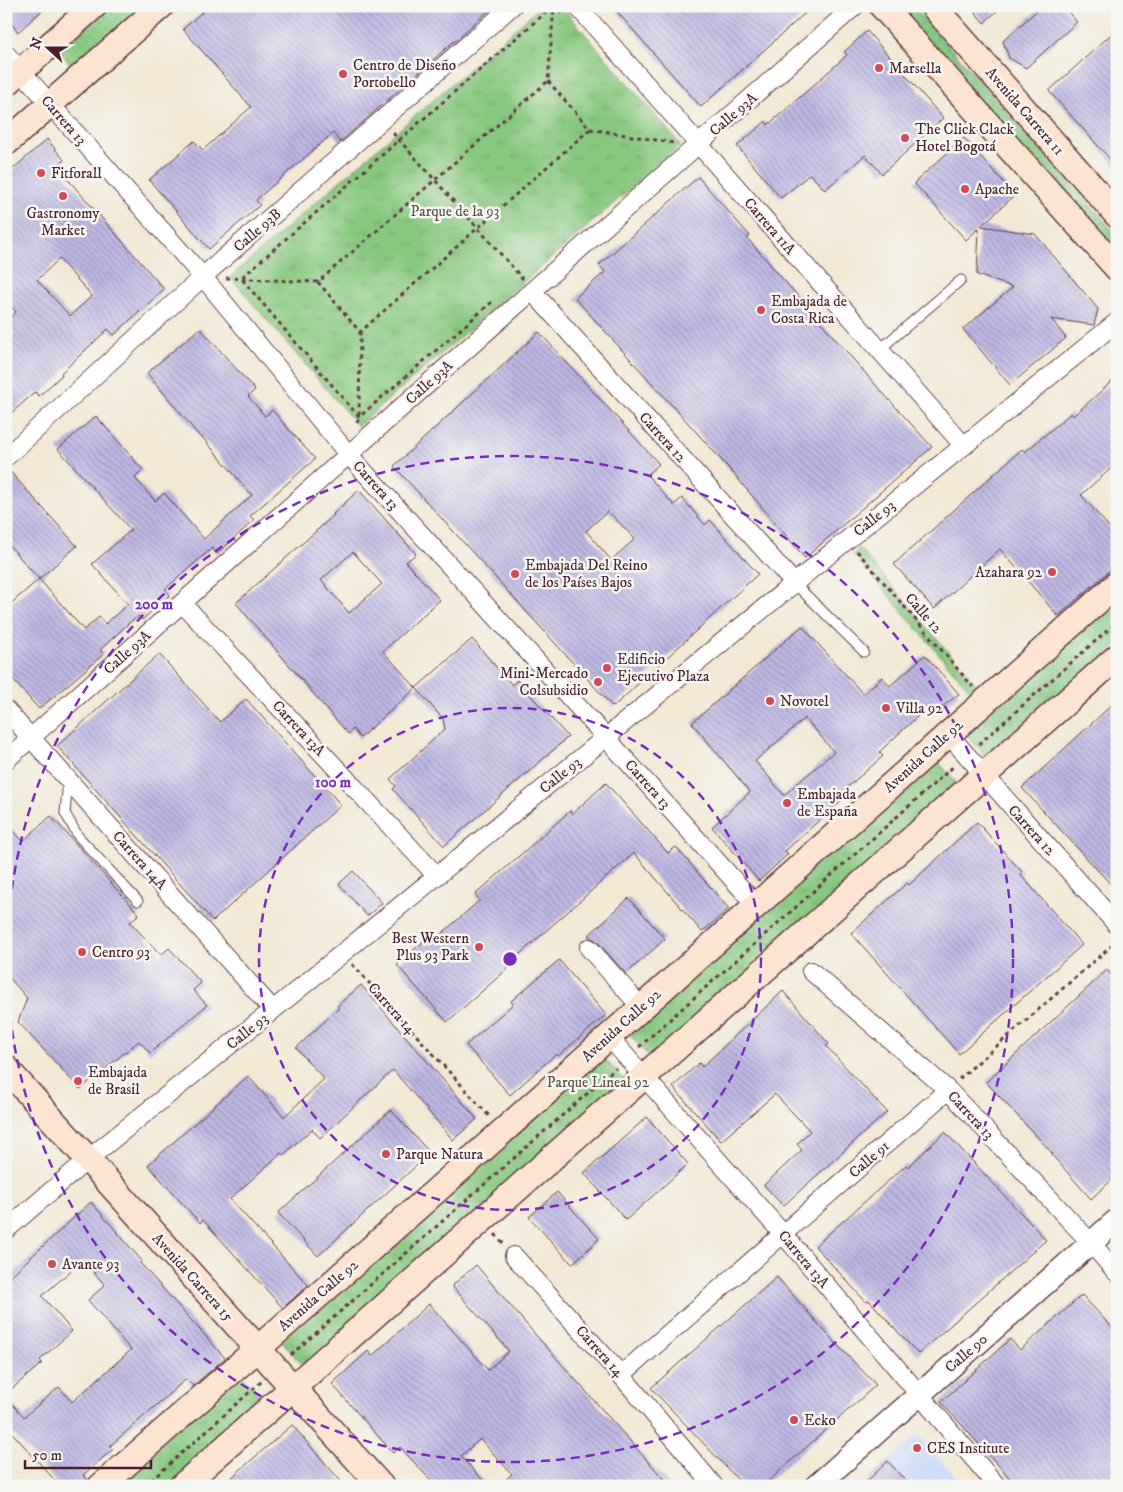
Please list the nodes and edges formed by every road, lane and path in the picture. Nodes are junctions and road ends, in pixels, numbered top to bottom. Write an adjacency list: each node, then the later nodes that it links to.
1 (94, 6): 9 (main road)
2 (161, 6): 11 (main road)
3 (512, 6): 12 (street, Calle 93B)
4 (554, 6): 8 (path); 10 (path); 15 (path)
5 (855, 6): 18 (street, Calle 93A)
6 (882, 6): 23 (main road)
7 (933, 6): 21 (main road, Avenida Carrera 11)
8 (572, 13): 18 (street, Carrera 11A)
9 (11, 70): 11 (street, Carrera 13)
10 (548, 80): 13 (path); 20 (path)
11 (50, 104): 16 (main road); 26 (street, Carrera 13)
12 (382, 121): 15 (path); 26 (street, Calle 93B)
13 (590, 130): 17 (path); 22 (path)
14 (667, 136): 17 (path)
15 (399, 140): 20 (path); 28 (path)
16 (6, 143)
17 (673, 143): 18 (path); 19 (path)
18 (698, 144): 32 (street, Calle 93A); 36 (street, Carrera 11A)
19 (666, 149)
20 (435, 180): 22 (path); 30 (path)
21 (1117, 215)
22 (478, 228): 25 (path); 35 (path)
23 (1117, 268)
24 (528, 270): 25 (path)
25 (521, 276): 31 (path); 32 (path)
26 (203, 277): 40 (street, Carrera 13); 41 (street, Calle 93B)
27 (222, 277): 28 (path)
28 (240, 278): 30 (path); 37 (path)
29 (961, 280): 36 (lane)
30 (318, 282): 35 (path)
31 (514, 283)
32 (532, 291): 40 (street, Calle 93A); 43 (street, Carrera 12)
33 (499, 296): 37 (path)
34 (1117, 322): 39 (street, Calle 93)
35 (360, 332): 37 (path)
36 (879, 350): 39 (street, Carrera 11A)
37 (359, 417): 38 (path)
38 (357, 425)
39 (964, 446): 42 (street, Calle 93)
40 (348, 454): 45 (street, Calle 93A); 52 (street, Carrera 13)
41 (6, 457)
42 (847, 540): 43 (street, Calle 93); 49 (path, Calle 12)
43 (794, 584): 47 (lane); 52 (street, Calle 93)
44 (1117, 584): 49 (main road, Avenida Calle 92)
45 (182, 603): 53 (street, Calle 93A); 58 (street, Carrera 13A)
46 (1117, 622): 54 (path)
47 (864, 652)
48 (1117, 657): 56 (main road)
49 (985, 701): 51 (main road, Avenida Calle 92)
50 (6, 710): 53 (street, Carrera 14A)
51 (948, 734): 54 (street, Carrera 12); 60 (main road, Avenida Calle 92)
52 (606, 737): 58 (street, Calle 93); 60 (street, Carrera 13)
53 (30, 738): 55 (street, Calle 93A); 57 (street, Carrera 14A)
54 (966, 755): 56 (street, Carrera 12); 69 (path)
55 (6, 760)
56 (984, 775): 61 (street, Carrera 12); 69 (main road)
57 (68, 780): 59 (lane); 67 (street, Carrera 14A)
58 (436, 876): 64 (street, Calle 93)
59 (138, 900)
60 (756, 905): 66 (main road, Avenida Calle 92)
61 (1117, 925)
62 (1117, 942): 71 (path)
63 (589, 948): 66 (street)
64 (342, 952): 67 (street, Calle 93); 72 (path, Carrera 14)
65 (811, 971): 71 (street, Carrera 13)
66 (641, 1007): 68 (main road, Avenida Calle 92)
67 (273, 1010): 73 (street, Calle 93)
68 (608, 1036): 69 (street, Carrera 13A); 72 (main road, Avenida Calle 92)
69 (636, 1067): 75 (path); 77 (main road); 80 (street, Carrera 13A)
70 (6, 1068): 73 (main road, Avenida Carrera 15)
71 (948, 1090): 80 (street, Calle 91); 81 (street, Carrera 13)
72 (502, 1131): 84 (main road, Avenida Calle 92)
73 (87, 1160): 79 (street, Calle 93); 84 (main road, Avenida Carrera 15)
74 (500, 1163): 75 (path)
75 (499, 1171): 76 (path); 85 (path)
76 (496, 1179)
77 (482, 1219): 82 (path); 87 (main road)
78 (1117, 1220): 81 (street, Calle 90)
79 (6, 1230)
80 (783, 1234): 86 (street, Calle 91); 88 (street, Carrera 13A)
81 (1091, 1243): 83 (street, Carrera 13); 88 (street, Calle 90)
82 (514, 1256): 86 (street, Carrera 14)
83 (1117, 1273)
84 (257, 1348): 85 (main road, Avenida Carrera 15); 89 (main road, Avenida Calle 92)
85 (276, 1369): 87 (main road, Avenida Carrera 15); 90 (path)
86 (621, 1375): 93 (street, Carrera 14)
87 (293, 1388): 91 (main road); 92 (main road, Avenida Carrera 15)
88 (918, 1394): 94 (street, Calle 90); 95 (street, Carrera 13A)
89 (101, 1486)
90 (145, 1486)
91 (182, 1486)
92 (381, 1486)
93 (714, 1486)
94 (816, 1486)
95 (997, 1486)

